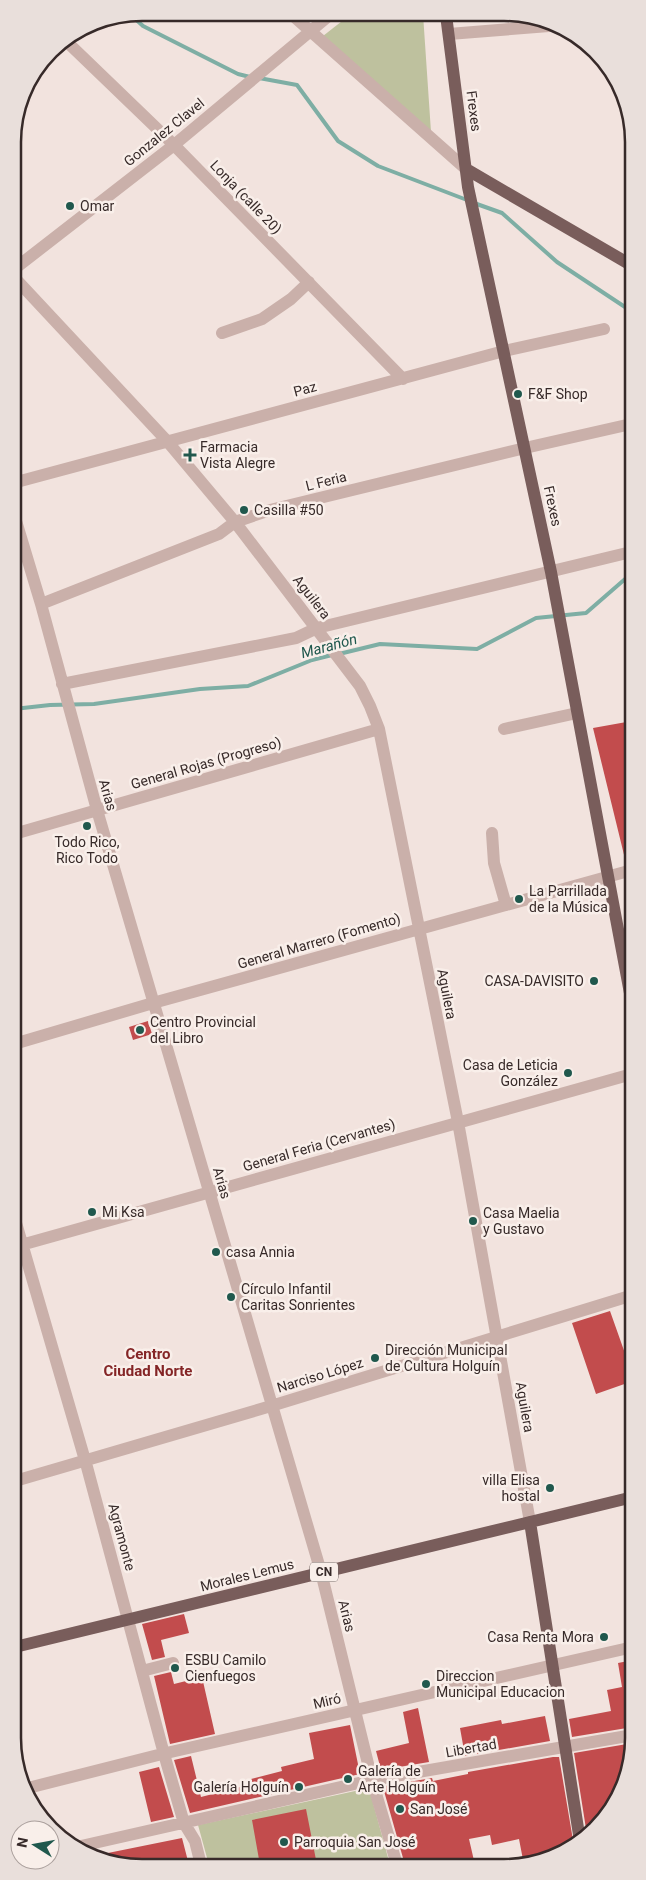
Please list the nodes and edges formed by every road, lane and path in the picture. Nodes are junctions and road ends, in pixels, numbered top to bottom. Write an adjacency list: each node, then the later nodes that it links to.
1 (321, 21): 5 (street, Gonzalez Clavel)
2 (447, 21): 6 (main road, Frexes)
3 (298, 22): 5 (street)
4 (540, 27): 6 (street)
5 (309, 31): 8 (street, Gonzalez Clavel); 9 (street)
6 (449, 34): 9 (main road, Frexes)
7 (70, 45): 8 (street, Lonja (calle 20))
8 (174, 145): 11 (street, Gonzalez Clavel); 12 (street, Lonja (calle 20))
9 (466, 169): 10 (main road); 16 (main road, Frexes)
10 (625, 261)
11 (22, 263)
12 (309, 282): 15 (street); 17 (street, Lonja (calle 20))
13 (22, 286): 19 (street, Aguilera)
14 (604, 329): 16 (street, Paz)
15 (222, 333)
16 (504, 351): 17 (street, Paz); 20 (main road, Frexes)
17 (403, 378): 19 (street, Paz)
18 (625, 425): 20 (street, L Feria)
19 (167, 441): 21 (street, Paz); 22 (street, Aguilera)
20 (525, 448): 22 (street, L Feria); 25 (main road, Frexes)
21 (22, 480)
22 (235, 522): 26 (street, L Feria); 27 (street, Aguilera)
23 (22, 540): 26 (street, Arias)
24 (625, 554): 25 (street)
25 (551, 572): 27 (street); 29 (main road, Frexes)
26 (41, 604): 28 (street, Arias)
27 (317, 628): 28 (street); 30 (street, Aguilera)
28 (63, 688): 32 (street, Arias)
29 (577, 713): 31 (street); 36 (main road, Frexes)
30 (379, 729): 32 (street, General Rojas (Progreso)); 38 (street, Aguilera)
31 (504, 729)
32 (97, 810): 33 (street, General Rojas (Progreso)); 40 (street, Arias)
33 (22, 832)
34 (492, 833): 37 (street)
35 (625, 872): 36 (street, General Marrero (Fomento))
36 (608, 877): 37 (street, General Marrero (Fomento)); 39 (main road, Frexes)
37 (506, 905): 38 (street, General Marrero (Fomento))
38 (418, 928): 40 (street, General Marrero (Fomento)); 43 (street, Aguilera)
39 (624, 964)
40 (153, 1003): 41 (street, General Marrero (Fomento)); 44 (street, Arias)
41 (21, 1042)
42 (624, 1076): 43 (street, General Feria (Cervantes))
43 (458, 1122): 44 (street, General Feria (Cervantes)); 48 (street, Aguilera)
44 (209, 1192): 45 (street, General Feria (Cervantes)); 49 (street, Arias)
45 (21, 1245)
46 (21, 1257): 50 (street, Agramonte)
47 (624, 1298): 48 (street, Narciso López)
48 (498, 1336): 49 (street, Narciso López); 53 (street, Aguilera)
49 (271, 1406): 50 (street, Narciso López); 54 (street, Arias)
50 (85, 1460): 51 (street, Narciso López); 55 (street, Agramonte)
51 (21, 1480)
52 (624, 1499): 53 (main road, Morales Lemus / CN)
53 (530, 1522): 54 (main road, Morales Lemus / CN); 59 (main road, Aguilera)
54 (321, 1572): 55 (main road, Morales Lemus / CN); 61 (street, Arias)
55 (128, 1619): 56 (main road, Morales Lemus / CN); 60 (street, Agramonte)
56 (21, 1645)
57 (624, 1648): 59 (street, Miró)
58 (173, 1663): 60 (street)
59 (552, 1665): 61 (street, Miró); 63 (main road, Aguilera)
60 (142, 1671): 64 (street, Agramonte)
61 (355, 1710): 64 (street, Miró); 65 (street, Arias)
62 (624, 1737): 63 (street, Libertad)
63 (564, 1747): 65 (street, Libertad); 68 (main road, Aguilera)
64 (164, 1754): 66 (street, Miró); 67 (street, Agramonte)
65 (372, 1780): 67 (street, Libertad); 71 (street, Arias)
66 (32, 1787)
67 (184, 1823): 69 (street, Libertad); 70 (street, Agramonte)
68 (579, 1833)
69 (86, 1845)
70 (200, 1859)
71 (395, 1859)

